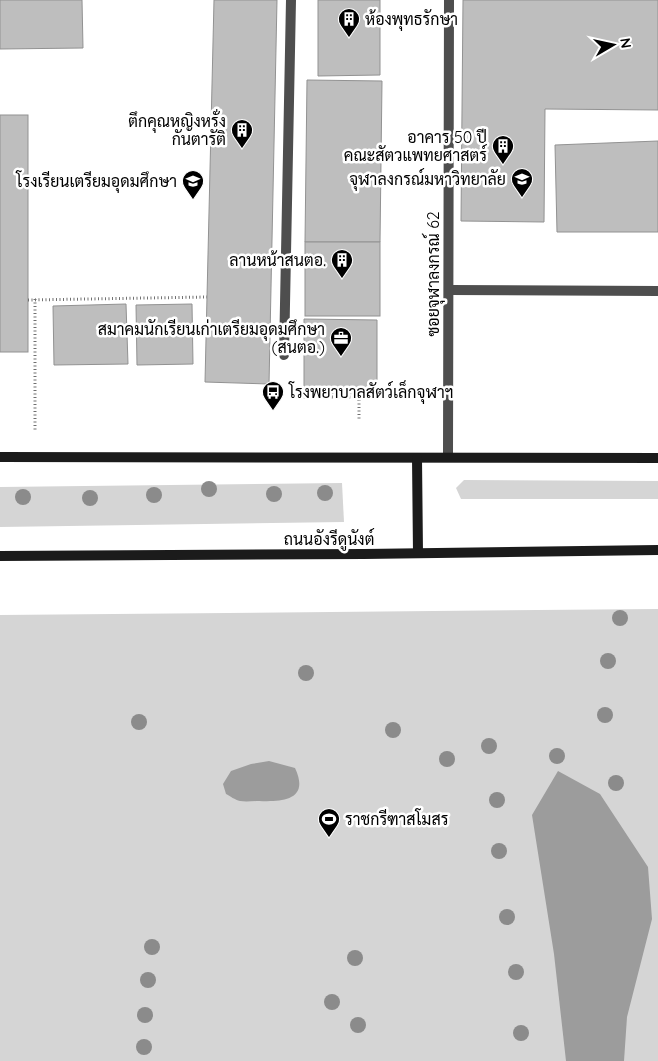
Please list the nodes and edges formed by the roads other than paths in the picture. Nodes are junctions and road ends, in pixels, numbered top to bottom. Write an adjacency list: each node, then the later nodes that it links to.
1 (291, 0): 5 (street)
2 (449, 0): 3 (street, ซอยจุฬาลงกรณ์ 62)
3 (448, 290): 4 (street); 7 (street, ซอยจุฬาลงกรณ์ 62)
4 (658, 291)
5 (284, 355)
6 (0, 457): 8 (main road)
7 (448, 457): 8 (main road); 9 (main road)
8 (417, 458): 11 (main road)
9 (658, 458)
10 (658, 550): 11 (main road, ถนนอังรีดูนังต์)
11 (418, 553): 12 (main road, ถนนอังรีดูนังต์)
12 (0, 556)

